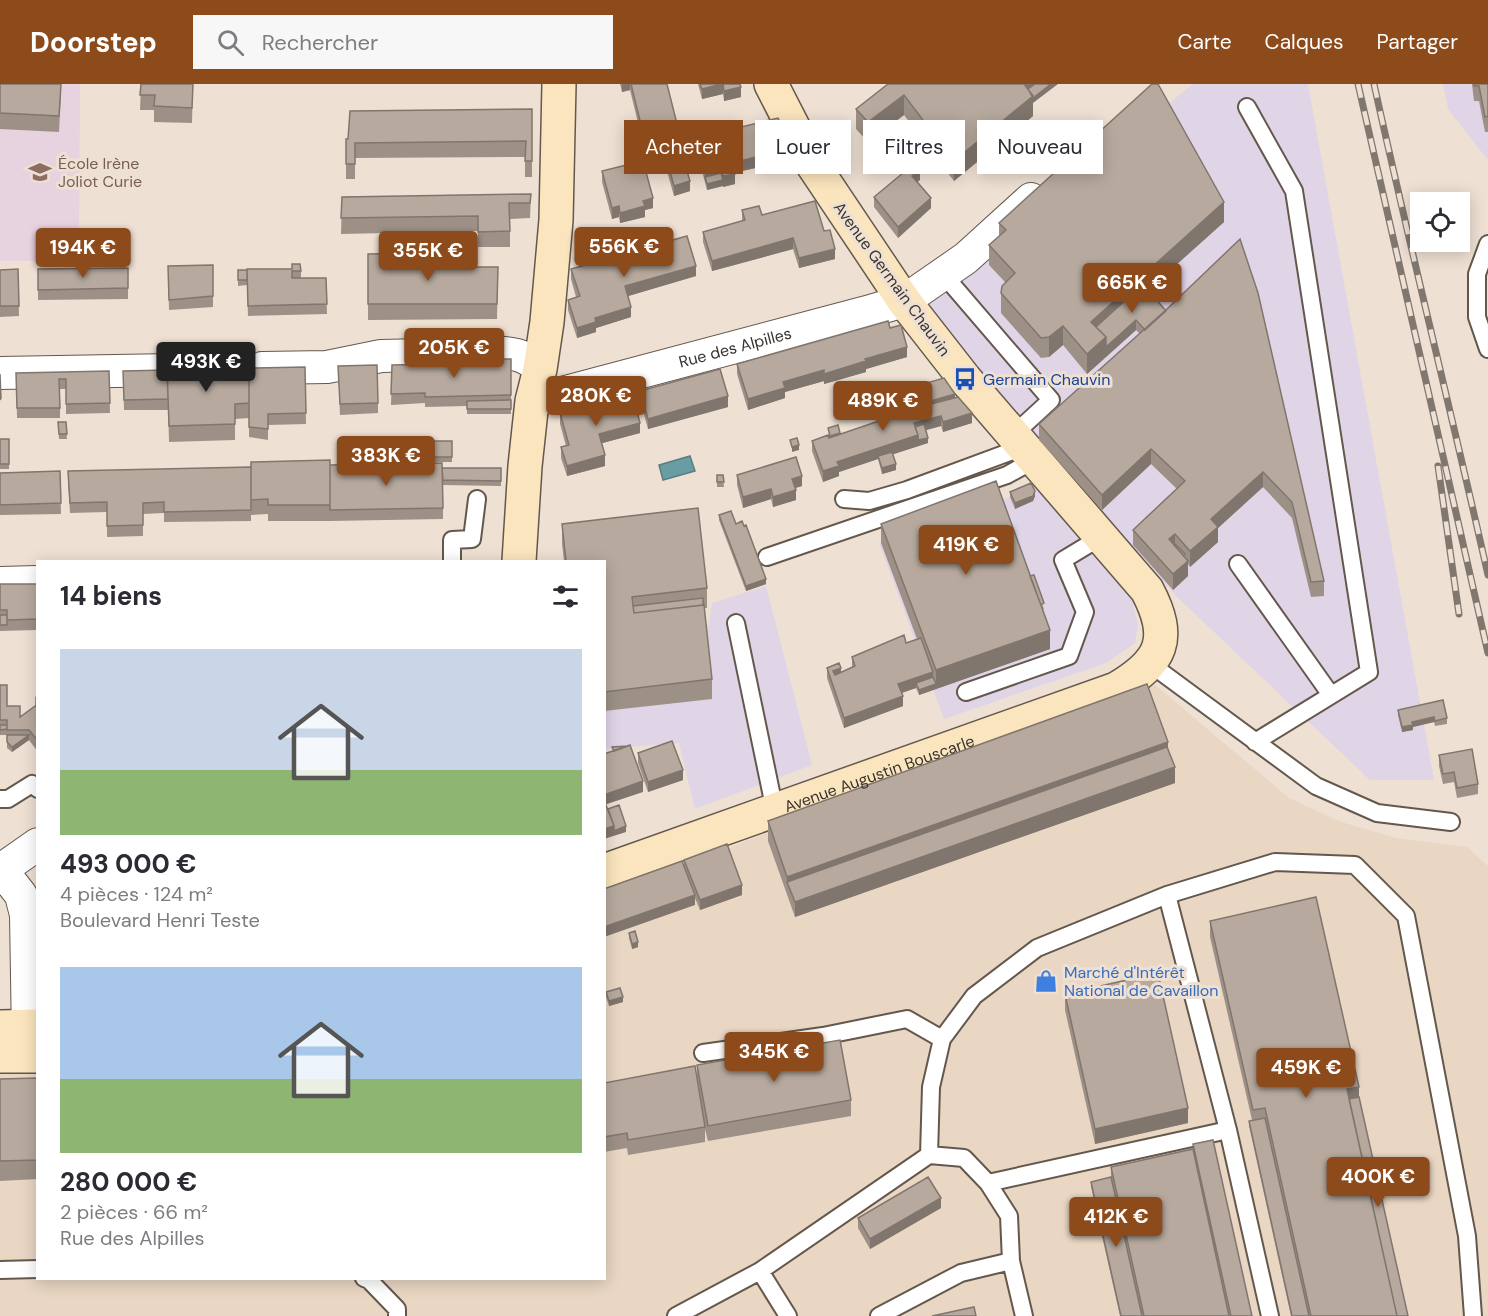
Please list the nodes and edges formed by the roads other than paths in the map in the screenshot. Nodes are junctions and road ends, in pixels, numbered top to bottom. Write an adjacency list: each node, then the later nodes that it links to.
1 (559, 84): 11 (street)
2 (771, 84): 7 (street, Avenue Germain Chauvin)
3 (1247, 107): 27 (lane)
4 (1053, 179): 6 (street, Rue des Alpilles)
5 (1488, 244): 8 (lane)
6 (943, 274): 7 (street, Rue des Alpilles); 14 (lane)
7 (904, 301): 13 (street, Rue des Alpilles); 14 (street, Avenue Germain Chauvin)
8 (1488, 349)
9 (196, 369): 12 (street)
10 (232, 369): 11 (street)
11 (540, 369): 13 (street)
12 (0, 373)
13 (532, 401): 20 (street)
14 (1023, 447): 15 (lane); 17 (street, Avenue Germain Chauvin); 18 (lane)
15 (844, 499)
16 (477, 500): 19 (lane)
17 (1101, 537): 25 (street, Avenue Germain Chauvin); 26 (lane)
18 (767, 557)
19 (452, 560)
20 (519, 560)
21 (1238, 564): 27 (lane)
22 (36, 582): 23 (street)
23 (0, 583)
24 (736, 623): 31 (lane)
25 (1149, 663): 28 (lane); 31 (street, Avenue Augustin Bouscarle)
26 (966, 692)
27 (1331, 695): 28 (lane)
28 (1255, 742): 32 (lane)
29 (36, 787): 30 (lane)
30 (0, 799)
31 (775, 811): 35 (street, Avenue Augustin Bouscarle)
32 (1450, 822)
33 (36, 845): 34 (street)
34 (1, 868): 37 (street)
35 (606, 870)
36 (1167, 895): 38 (lane); 42 (lane); 58 (lane)
37 (26, 1034): 39 (street); 41 (street)
38 (942, 1038): 40 (lane); 43 (lane)
39 (0, 1042)
40 (703, 1053)
41 (0, 1056)
42 (1228, 1130): 44 (lane); 57 (lane)
43 (929, 1155): 44 (lane); 48 (lane)
44 (988, 1183): 45 (lane)
45 (1011, 1261): 55 (lane); 56 (lane)
46 (36, 1269): 47 (lane)
47 (0, 1270)
48 (760, 1271): 50 (lane); 54 (lane)
49 (369, 1280): 51 (lane)
50 (710, 1298): 52 (lane); 53 (lane)
51 (397, 1316)
52 (676, 1316)
53 (709, 1316)
54 (788, 1316)
55 (879, 1316)
56 (1024, 1316)
57 (1270, 1316)
58 (1473, 1316)

